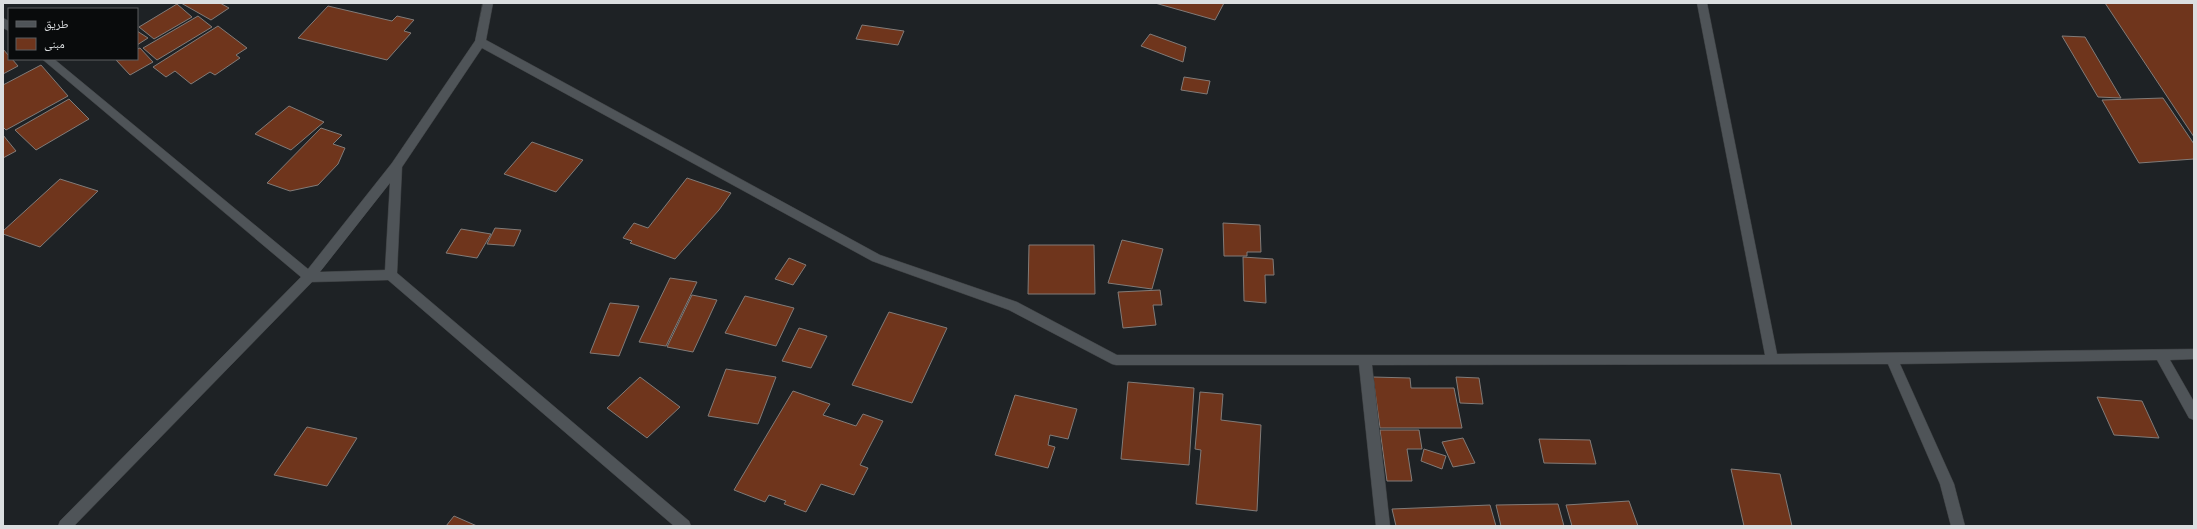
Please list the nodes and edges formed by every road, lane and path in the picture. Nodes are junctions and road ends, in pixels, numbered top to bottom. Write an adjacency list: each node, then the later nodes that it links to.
1 (488, 3): 3 (street)
2 (1702, 3): 12 (street)
3 (480, 42): 5 (street); 11 (street)
4 (48, 60): 7 (street)
5 (396, 166): 6 (street); 7 (street)
6 (391, 275): 7 (street); 15 (street)
7 (309, 277): 14 (street)
8 (2160, 354): 9 (street); 10 (street); 13 (street)
9 (2194, 354)
10 (1892, 359): 12 (street); 17 (street)
11 (1365, 360): 12 (street); 16 (street)
12 (1772, 360)
13 (2194, 414)
14 (65, 526)
15 (684, 526)
16 (1382, 526)
17 (1958, 526)

